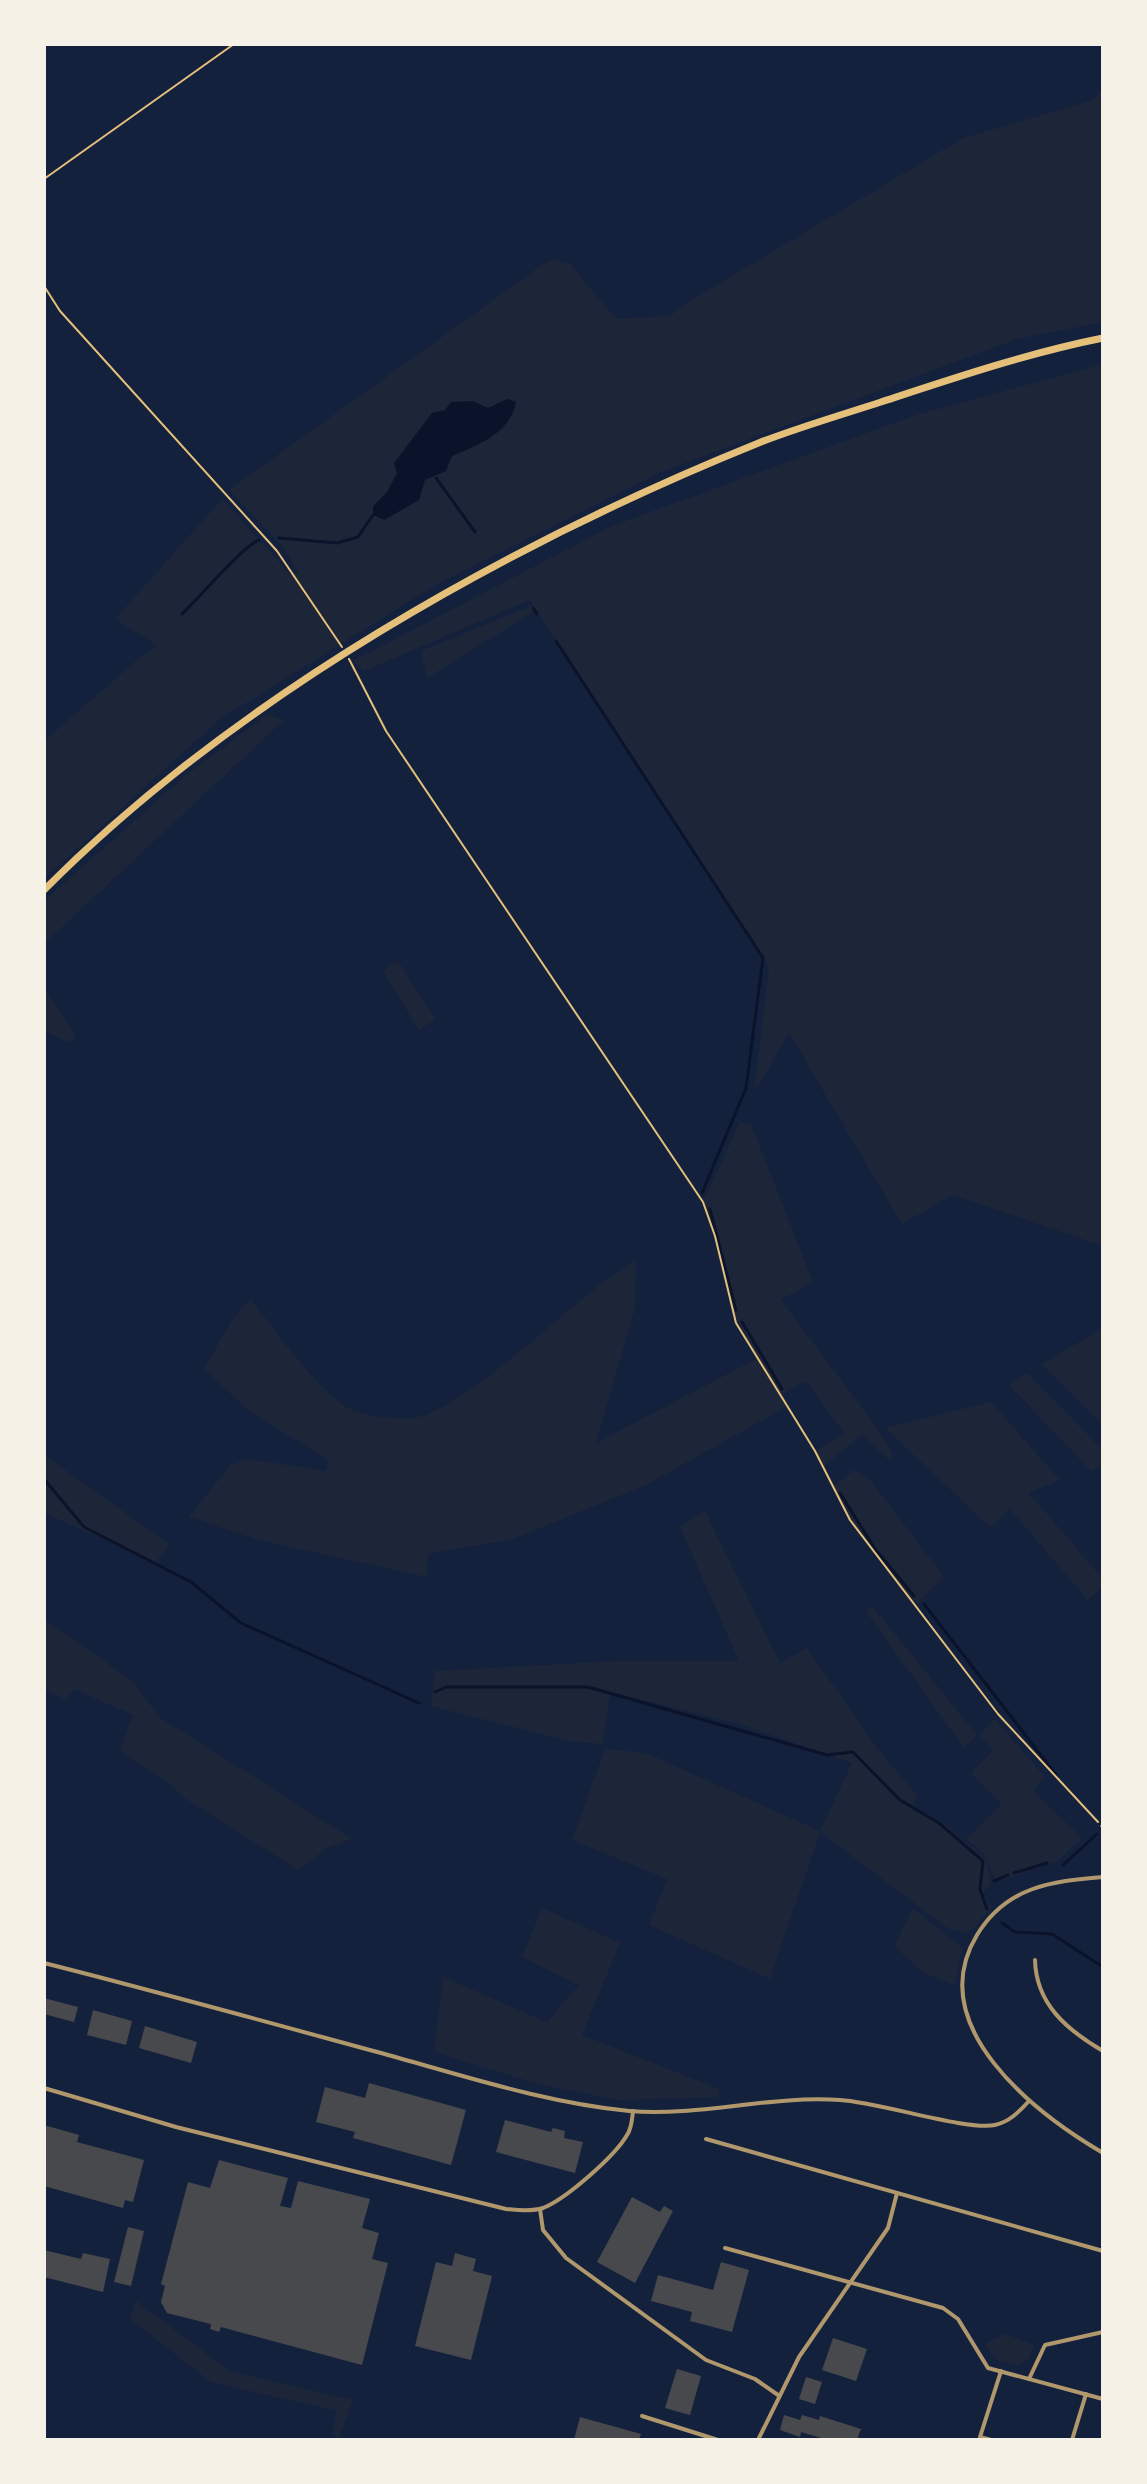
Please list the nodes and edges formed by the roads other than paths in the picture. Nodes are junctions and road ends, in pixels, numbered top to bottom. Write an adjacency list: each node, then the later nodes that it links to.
1 (1103, 338): 2 (main road)
2 (44, 890)
3 (1103, 1877): 8 (street)
4 (1035, 1960): 6 (street)
5 (44, 1963): 9 (street)
6 (1103, 2051)
7 (44, 2088): 13 (street)
8 (1029, 2101): 9 (street); 11 (street)
9 (633, 2111): 13 (street)
10 (706, 2139): 12 (street)
11 (1103, 2153)
12 (897, 2193): 15 (street); 16 (street)
13 (540, 2209): 21 (street)
14 (725, 2248): 16 (street)
15 (1103, 2251)
16 (853, 2280): 18 (street); 21 (street)
17 (1103, 2332): 19 (street)
18 (1001, 2371): 19 (street); 26 (street)
19 (1029, 2379): 20 (street)
20 (1086, 2394): 22 (street); 27 (street)
21 (778, 2395): 25 (street)
22 (1103, 2399)
23 (642, 2416): 24 (street)
24 (718, 2440)
25 (758, 2440)
26 (991, 2440)
27 (1072, 2440)

